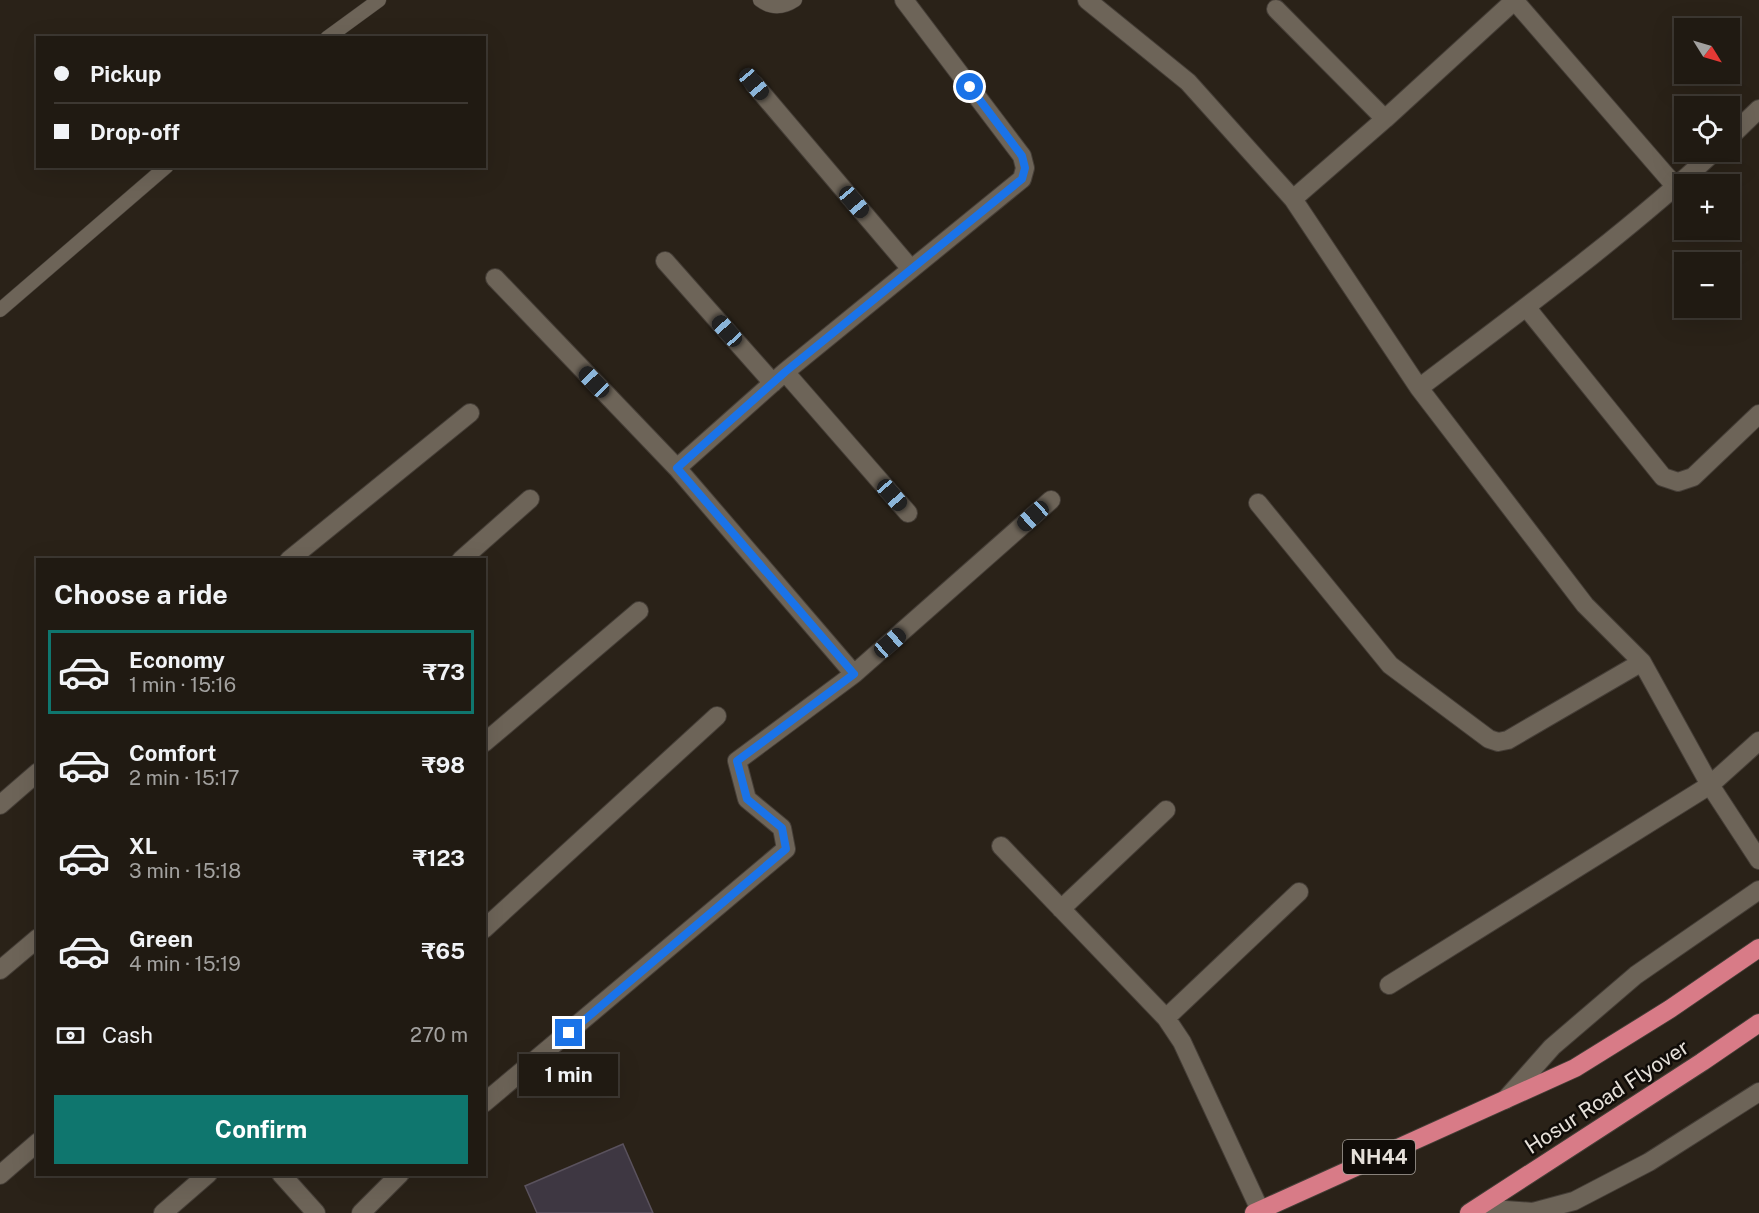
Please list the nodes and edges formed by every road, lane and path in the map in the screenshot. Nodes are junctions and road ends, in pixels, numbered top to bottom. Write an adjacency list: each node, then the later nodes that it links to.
1 (379, 0): 8 (lane)
2 (760, 0): 3 (lane)
3 (795, 0)
4 (904, 0): 20 (street)
5 (1088, 0): 18 (street)
6 (1514, 0): 11 (street); 16 (street)
7 (1276, 9): 11 (street)
8 (330, 36)
9 (754, 84): 20 (street)
10 (1759, 109): 12 (street)
11 (1385, 119): 18 (street)
12 (1740, 127)
13 (1703, 162): 15 (street)
14 (164, 168): 23 (lane)
15 (1690, 174)
16 (1674, 185)
17 (1674, 189): 22 (street)
18 (1293, 200): 25 (street)
19 (665, 261): 24 (street)
20 (911, 269): 24 (street)
21 (495, 278): 28 (street)
22 (1526, 307): 25 (street); 27 (street)
23 (0, 310)
24 (779, 378): 28 (street); 32 (street)
25 (1419, 388): 36 (street)
26 (470, 413): 33 (street)
27 (1759, 414)
28 (677, 468): 37 (street)
29 (530, 499): 34 (street)
30 (1051, 500): 37 (street)
31 (1258, 503): 36 (street)
32 (908, 513)
33 (291, 558)
34 (463, 558)
35 (639, 611): 39 (street)
36 (1642, 662): 42 (street)
37 (854, 674): 58 (street)
38 (717, 717): 50 (street)
39 (486, 741)
40 (1759, 741): 42 (street)
41 (36, 774): 43 (street)
42 (1710, 785): 46 (street); 54 (street)
43 (0, 805)
44 (1166, 810): 49 (street)
45 (1001, 846): 49 (street)
46 (1759, 860)
47 (1759, 890): 59 (street)
48 (1299, 892): 55 (street)
49 (1061, 909): 55 (street)
50 (486, 927)
51 (36, 940): 53 (street)
52 (1759, 948): 59 (highway, Hosur Road Flyover / NH44)
53 (0, 970)
54 (1389, 985)
55 (1166, 1018): 67 (street)
56 (1759, 1023): 66 (highway, Hosur Road Flyover)
57 (1759, 1092): 65 (street)
58 (486, 1101)
59 (1503, 1101): 67 (highway, NH44)
60 (36, 1144): 61 (street)
61 (0, 1175)
62 (206, 1176): 68 (street)
63 (282, 1176): 69 (street)
64 (398, 1176): 70 (street)
65 (1566, 1208): 66 (street)
66 (1474, 1210)
67 (1257, 1212)
68 (163, 1213)
69 (316, 1213)
70 (361, 1213)

